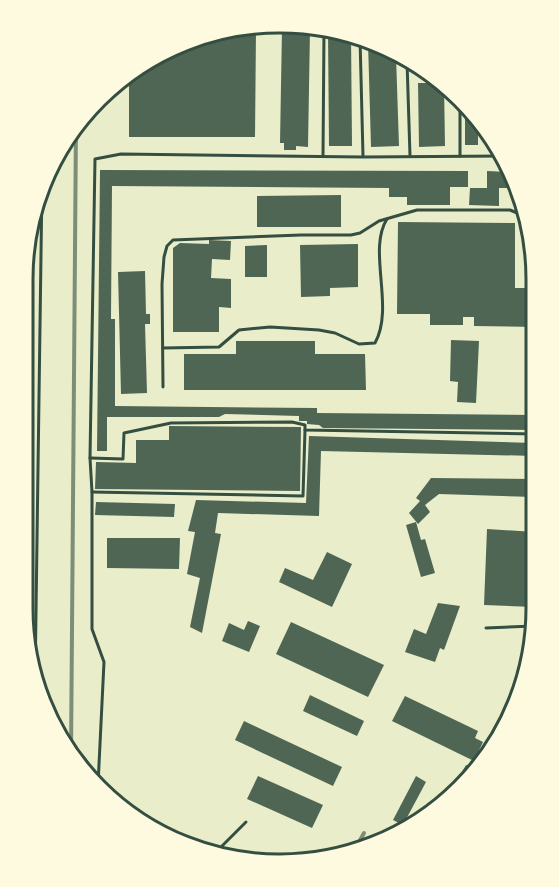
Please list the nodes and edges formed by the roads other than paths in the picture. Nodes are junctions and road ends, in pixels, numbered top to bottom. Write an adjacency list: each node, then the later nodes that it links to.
1 (324, 37): 5 (lane)
2 (360, 46): 9 (lane)
3 (407, 69): 6 (lane)
4 (459, 111): 7 (lane)
5 (323, 156): 9 (lane); 17 (lane)
6 (410, 156): 7 (lane); 9 (lane)
7 (460, 156): 8 (lane)
8 (493, 156)
9 (363, 157)
10 (517, 213): 12 (lane)
11 (42, 214): 21 (lane)
12 (388, 217): 13 (lane); 13 (lane)
13 (163, 348): 14 (lane)
14 (163, 387)
15 (304, 430): 16 (lane); 17 (lane); 18 (lane)
16 (526, 434)
17 (90, 458): 18 (lane)
18 (92, 492): 22 (lane)
19 (525, 626): 20 (lane)
20 (486, 628)
21 (36, 643)
22 (98, 775)
23 (246, 822): 24 (lane)
24 (221, 847)

